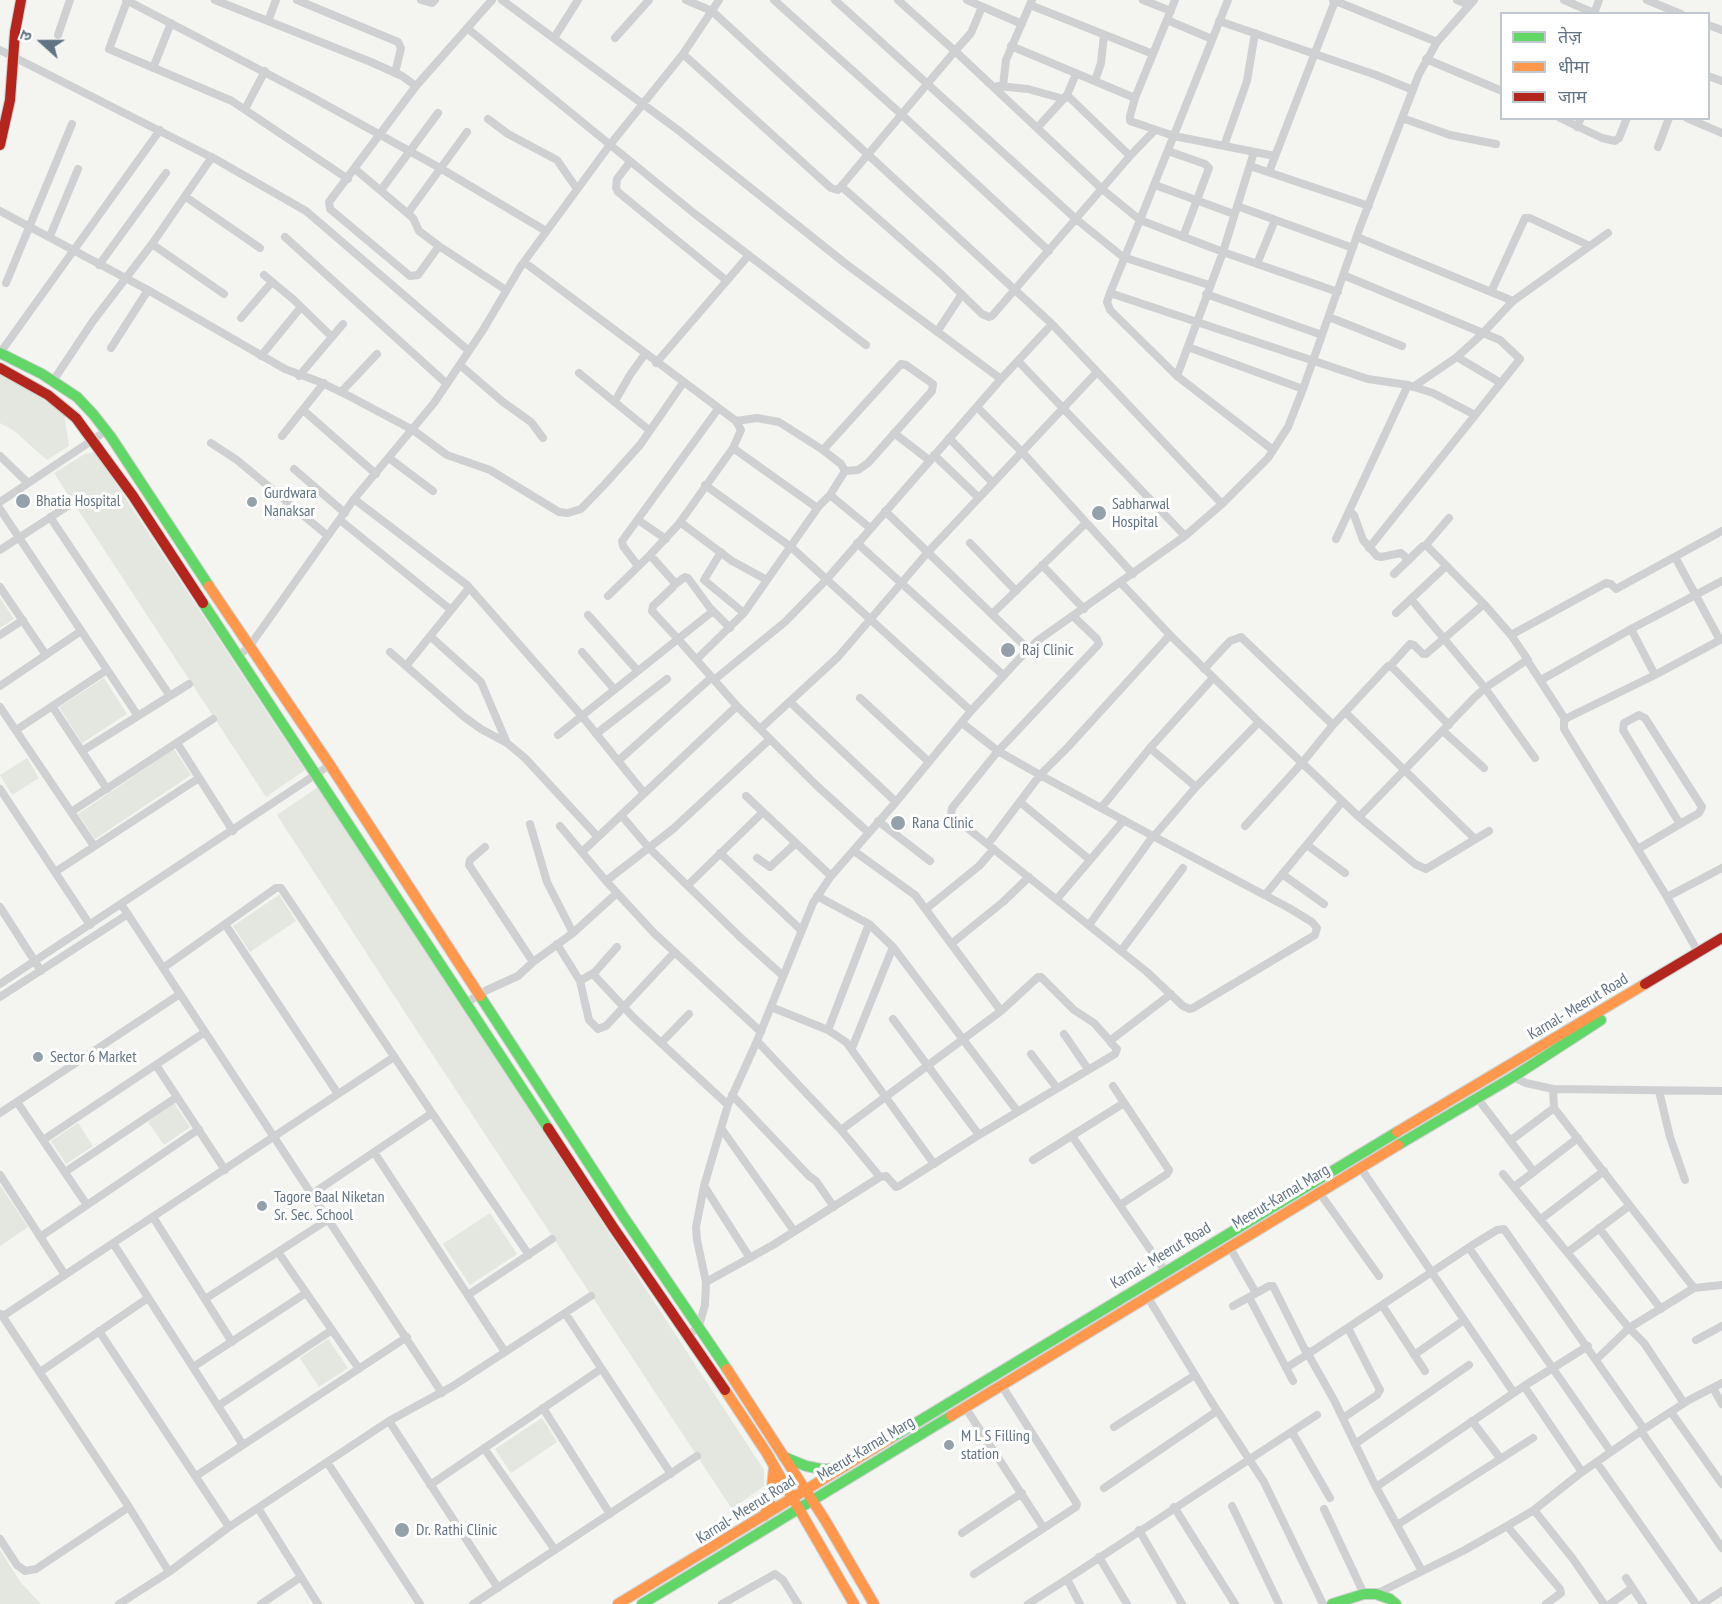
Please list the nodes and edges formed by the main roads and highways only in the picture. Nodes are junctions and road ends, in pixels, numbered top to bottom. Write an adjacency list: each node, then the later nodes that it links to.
1 (21, 0): 2 (main road)
2 (2, 125): 3 (main road)
3 (0, 144)
4 (0, 353): 8 (main road)
5 (0, 368): 9 (main road)
6 (1722, 938): 10 (main road, Karnal- Meerut Road)
7 (1722, 949): 11 (main road, Meerut-Karnal Marg)
8 (784, 1457): 10 (main road); 11 (main road)
9 (774, 1465): 12 (main road); 13 (main road)
10 (840, 1469): 11 (main road, Karnal- Meerut Road)
11 (809, 1495): 12 (main road, Meerut-Karnal Marg); 18 (main road)
12 (796, 1503): 13 (main road, Karnal- Meerut Road); 16 (main road, Meerut-Karnal Marg); 17 (main road)
13 (764, 1516): 15 (main road, Karnal- Meerut Road)
14 (1360, 1598): 19 (main road); 20 (main road)
15 (618, 1604)
16 (642, 1604)
17 (854, 1604)
18 (874, 1604)
19 (1332, 1604)
20 (1396, 1604)

